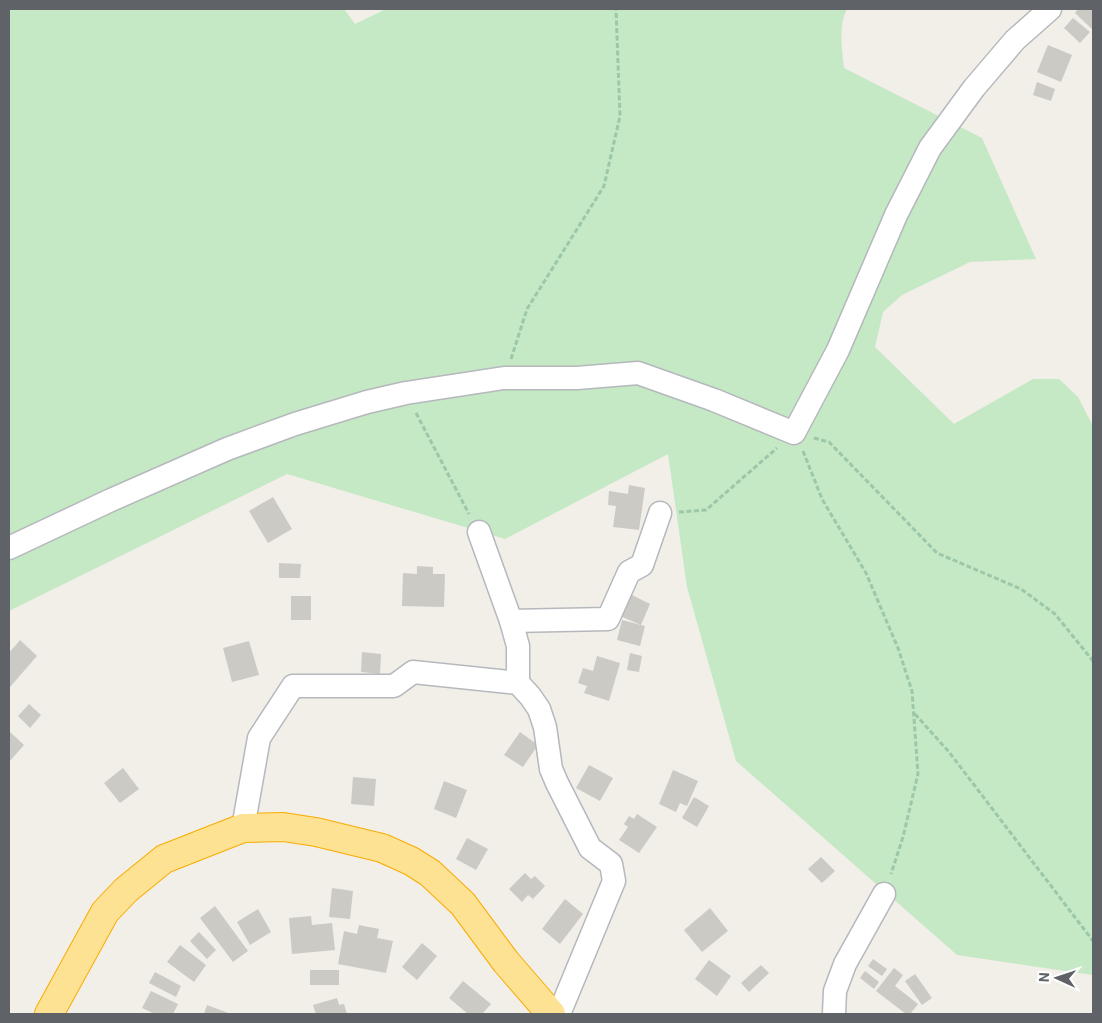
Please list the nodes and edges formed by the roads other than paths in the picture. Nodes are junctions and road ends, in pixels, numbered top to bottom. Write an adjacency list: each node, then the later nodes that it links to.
1 (1050, 9): 4 (street)
2 (660, 513): 5 (street)
3 (478, 532): 5 (street)
4 (9, 548)
5 (511, 621): 6 (street)
6 (518, 683): 7 (street); 11 (street)
7 (243, 828): 9 (highway); 10 (highway)
8 (884, 894): 12 (street)
9 (49, 1014)
10 (551, 1014)
11 (559, 1014)
12 (834, 1014)

